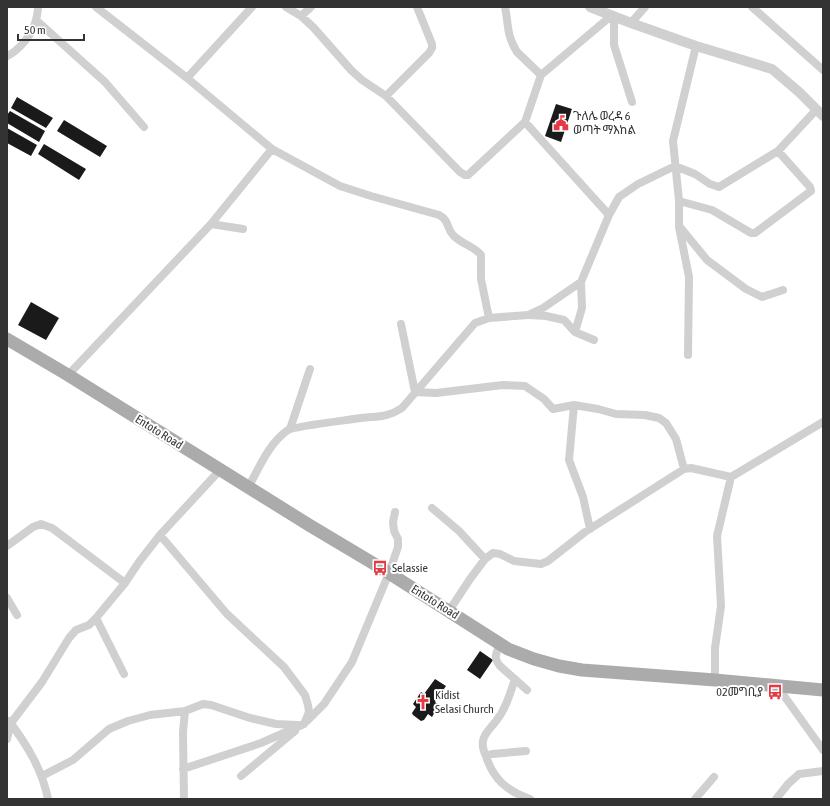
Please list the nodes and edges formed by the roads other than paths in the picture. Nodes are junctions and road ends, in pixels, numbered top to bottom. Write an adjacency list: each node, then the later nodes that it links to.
1 (38, 7): 13 (street)
2 (96, 7): 19 (street)
3 (252, 7): 19 (street)
4 (286, 7): 11 (street)
5 (311, 7): 11 (street)
6 (417, 7): 20 (street)
7 (506, 7): 18 (street)
8 (590, 7): 12 (street)
9 (644, 7): 14 (street)
10 (752, 7): 17 (street)
11 (301, 16): 20 (street)
12 (613, 16): 14 (street); 18 (street); 21 (street)
13 (36, 20): 16 (street); 24 (street)
14 (631, 23): 15 (street)
15 (696, 46): 22 (street); 27 (street)
16 (7, 56)
17 (823, 70)
18 (541, 75): 23 (street)
19 (187, 78): 25 (street)
20 (386, 96): 23 (street)
21 (632, 102)
22 (820, 113): 26 (street)
23 (525, 122): 29 (street)
24 (144, 128)
25 (272, 149): 30 (street); 36 (street)
26 (778, 151): 27 (street); 28 (street)
27 (675, 166): 28 (street); 29 (street)
28 (679, 201): 31 (street)
29 (609, 215): 33 (street)
30 (211, 224): 32 (street); 43 (street)
31 (679, 227): 34 (street); 41 (street)
32 (243, 229)
33 (581, 282): 35 (street); 38 (street)
34 (783, 290)
35 (528, 315): 36 (street); 38 (street)
36 (489, 318): 44 (street)
37 (401, 324): 44 (street)
38 (576, 332): 40 (street)
39 (7, 339): 43 (main road, Entoto Road)
40 (594, 340)
41 (688, 355)
42 (310, 369): 47 (street)
43 (68, 375): 49 (main road, Entoto Road)
44 (415, 392): 45 (street); 47 (street)
45 (574, 405): 48 (street); 54 (street)
46 (823, 422): 50 (street)
47 (290, 429): 51 (street)
48 (684, 469): 50 (street); 54 (street)
49 (220, 470): 51 (main road, Entoto Road); 55 (street)
50 (731, 477): 67 (street)
51 (248, 488): 58 (main road, Entoto Road)
52 (432, 508): 57 (street)
53 (395, 512): 58 (street)
54 (590, 529): 57 (street)
55 (160, 535): 59 (street); 73 (street)
56 (7, 546): 59 (street)
57 (485, 559): 61 (street)
58 (389, 573): 61 (main road, Entoto Road); 73 (street)
59 (125, 583): 63 (street)
60 (7, 598): 62 (street)
61 (449, 611): 64 (main road, Entoto Road)
62 (17, 615)
63 (96, 618): 65 (street); 72 (street)
64 (500, 644): 66 (street); 67 (main road, Entoto Road)
65 (124, 674)
66 (515, 679): 69 (street); 77 (street)
67 (715, 680): 68 (main road, Entoto Road)
68 (777, 686): 70 (main road, Entoto Road); 75 (street)
69 (527, 690)
70 (823, 690)
71 (185, 711): 73 (street); 78 (street); 80 (street)
72 (9, 721): 74 (street); 80 (street)
73 (304, 724): 78 (street); 81 (street)
74 (7, 739)
75 (823, 750)
76 (526, 751): 77 (street)
77 (486, 756): 85 (street)
78 (183, 769): 84 (street)
79 (823, 771): 87 (street)
80 (42, 776): 83 (street)
81 (241, 776)
82 (714, 777): 86 (street)
83 (48, 799)
84 (184, 799)
85 (530, 799)
86 (695, 799)
87 (776, 799)

